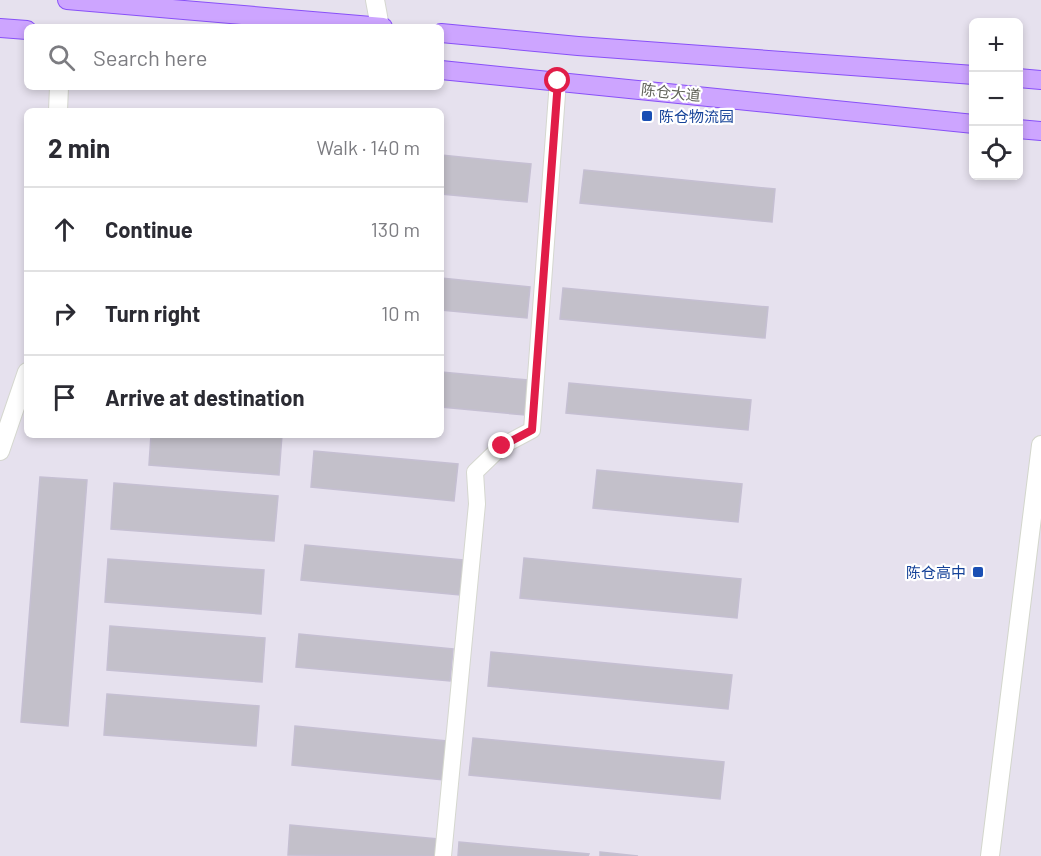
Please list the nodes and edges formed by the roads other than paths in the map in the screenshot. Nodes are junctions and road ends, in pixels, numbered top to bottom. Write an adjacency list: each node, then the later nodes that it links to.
1 (68, 0): 3 (main road)
2 (375, 0): 4 (main road)
3 (347, 24)
4 (381, 24)
5 (0, 28): 6 (main road)
6 (24, 30)
7 (444, 33): 9 (main road)
8 (444, 70): 12 (main road, 陈仓大道)
9 (969, 75)
10 (1023, 78): 11 (main road)
11 (1041, 80)
12 (558, 81): 15 (main road, 陈仓大道); 21 (street)
13 (59, 90): 14 (main road)
14 (58, 108)
15 (969, 123)
16 (1023, 129): 17 (main road)
17 (1041, 131)
18 (24, 381): 20 (main road)
19 (1041, 445): 22 (main road)
20 (0, 451)
21 (443, 856)
22 (990, 856)

